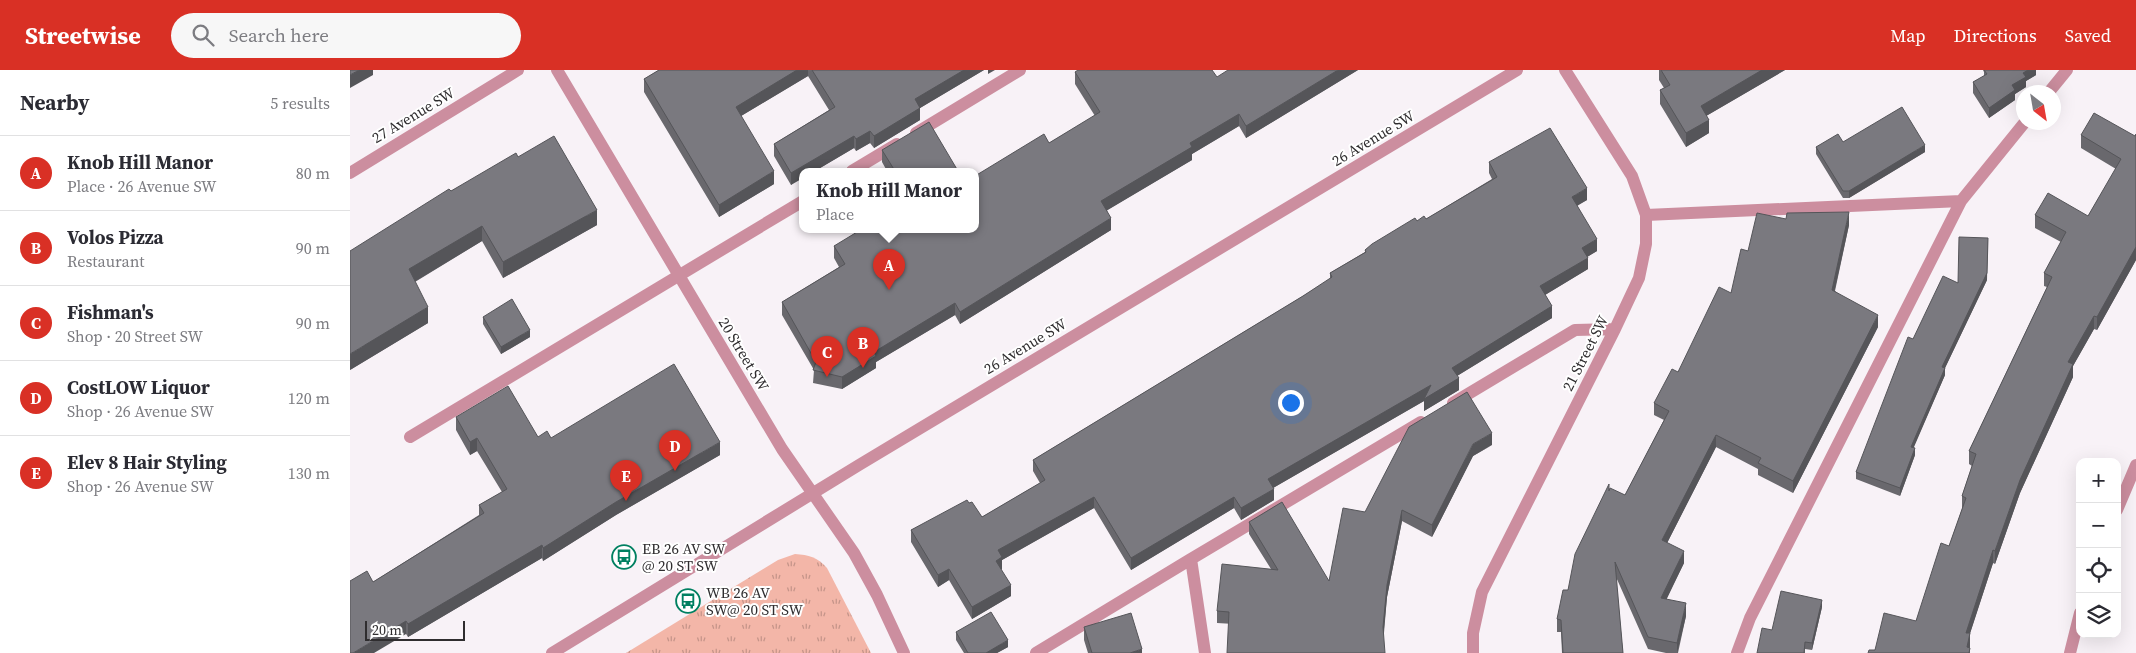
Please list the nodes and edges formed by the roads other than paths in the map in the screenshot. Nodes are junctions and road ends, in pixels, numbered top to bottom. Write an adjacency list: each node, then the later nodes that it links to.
1 (518, 70): 10 (street, 27 Avenue SW)
2 (557, 70): 14 (street, 20 Street SW)
3 (1020, 70): 9 (street)
4 (1517, 70): 18 (street, 26 Avenue SW)
5 (1565, 70): 13 (street, 21 Street SW)
6 (2067, 70): 7 (street)
7 (2055, 85)
8 (2019, 130): 11 (street)
9 (857, 168)
10 (350, 173)
11 (1961, 201): 13 (street); 27 (street)
12 (799, 203): 14 (street)
13 (1646, 215): 15 (street, 21 Street SW)
14 (678, 276): 16 (street); 18 (street, 20 Street SW)
15 (1615, 329): 20 (street); 26 (street, 21 Street SW)
16 (410, 437)
17 (2136, 465): 19 (street)
18 (814, 494): 22 (street, 26 Avenue SW); 23 (street, 20 Street SW)
19 (2120, 503)
20 (1191, 559): 24 (street); 25 (street)
21 (2076, 629): 28 (street)
22 (552, 653)
23 (904, 653)
24 (1036, 653)
25 (1205, 653)
26 (1473, 653)
27 (1737, 653)
28 (2070, 653)

